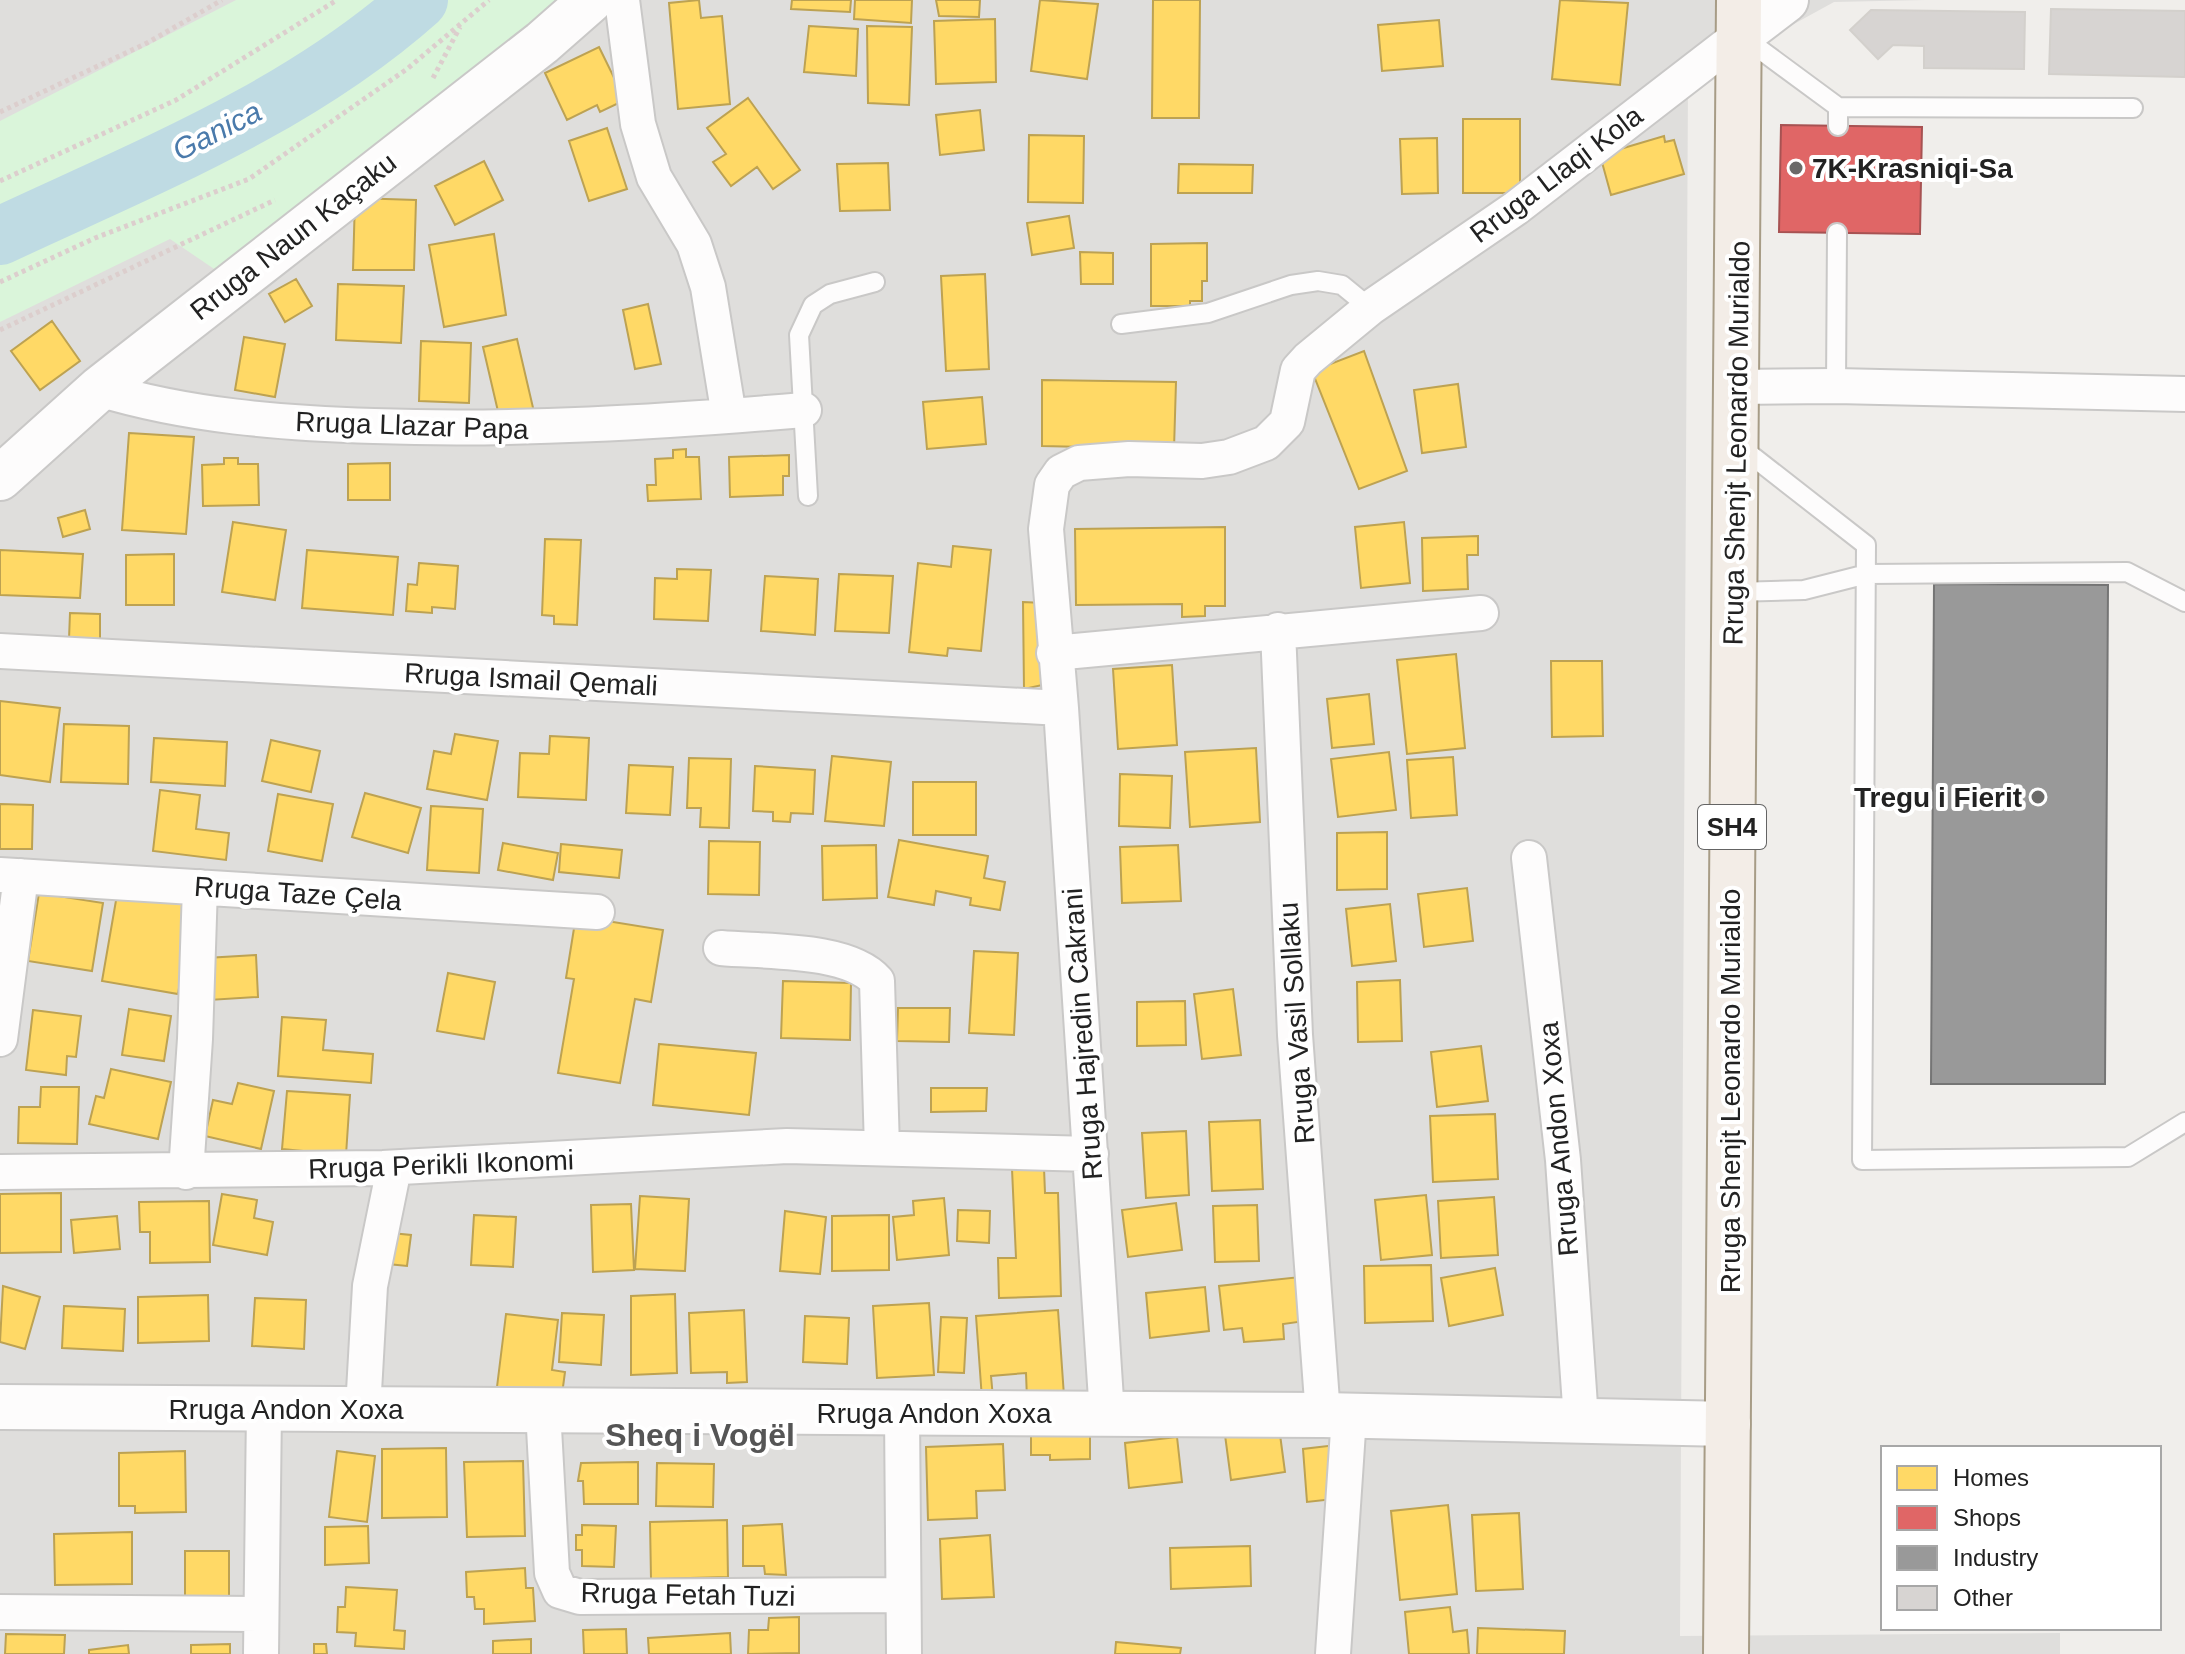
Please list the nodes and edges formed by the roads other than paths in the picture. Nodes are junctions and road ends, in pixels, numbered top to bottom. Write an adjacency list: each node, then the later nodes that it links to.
1 (591, 0): 14 (street, Rruga Naun Kaçaku)
2 (622, 0): 17 (street)
3 (1786, 0): 4 (street)
4 (1740, 17): 5 (lane); 10 (street, Rruga Llaqi Kola); 13 (main road, Rruga Shenjt Leonardo Murialdo / SH4)
5 (1838, 107): 6 (lane); 7 (lane)
6 (2133, 108)
7 (1838, 126)
8 (1837, 233): 12 (lane)
9 (875, 282): 16 (lane)
10 (1370, 308): 11 (lane); 27 (street, Rruga Llaqi Kola)
11 (1121, 324)
12 (1836, 386): 13 (street); 15 (street)
13 (1736, 387): 18 (main road, Rruga Shenjt Leonardo Murialdo / SH4)
14 (99, 389): 17 (street, Rruga Llazar Papa); 19 (street, Rruga Naun Kaçaku)
15 (2185, 394)
16 (804, 410): 17 (street, Rruga Llazar Papa); 20 (lane)
17 (729, 416)
18 (1735, 443): 21 (lane); 22 (main road, Rruga Shenjt Leonardo Murialdo / SH4)
19 (0, 478)
20 (808, 496)
21 (1867, 574): 22 (lane); 23 (lane); 35 (lane)
22 (1734, 592): 49 (main road, Rruga Shenjt Leonardo Murialdo / SH4)
23 (2185, 602)
24 (1481, 613): 25 (street)
25 (1278, 630): 27 (street); 47 (street, Rruga Vasil Sollaku)
26 (0, 651): 28 (street, Rruga Ismail Qemali)
27 (1054, 653): 28 (street, Rruga Hajredin Cakrani)
28 (1061, 708): 37 (street, Rruga Hajredin Cakrani)
29 (1529, 858): 48 (street, Rruga Andon Xoxa)
30 (11, 876): 31 (street, Rruga Taze Çela); 34 (street)
31 (200, 887): 32 (street, Rruga Taze Çela); 40 (street)
32 (597, 912)
33 (721, 948): 36 (street)
34 (0, 1039)
35 (2185, 1122)
36 (882, 1148): 37 (street, Rruga Perikli Ikonomi); 38 (street, Rruga Perikli Ikonomi)
37 (1091, 1154): 46 (street, Rruga Hajredin Cakrani)
38 (394, 1168): 40 (street, Rruga Perikli Ikonomi); 43 (street)
39 (0, 1172): 40 (street, Rruga Perikli Ikonomi)
40 (186, 1172)
41 (0, 1407): 42 (street, Rruga Andon Xoxa)
42 (264, 1409): 43 (street, Rruga Andon Xoxa); 52 (street)
43 (363, 1409): 44 (street, Rruga Andon Xoxa)
44 (543, 1410): 45 (street, Rruga Andon Xoxa); 50 (street, Rruga Fetah Tuzi)
45 (902, 1413): 46 (street, Rruga Andon Xoxa); 50 (street)
46 (1107, 1415): 47 (street, Rruga Andon Xoxa)
47 (1336, 1416): 48 (street, Rruga Andon Xoxa); 55 (street, Rruga Vasil Sollaku)
48 (1581, 1420): 49 (street, Rruga Andon Xoxa)
49 (1728, 1424): 56 (main road, Rruga Shenjt Leonardo Murialdo / SH4)
50 (903, 1595): 54 (street)
51 (0, 1612): 52 (street)
52 (261, 1614): 53 (street)
53 (261, 1654)
54 (904, 1654)
55 (1333, 1654)
56 (1726, 1654)

